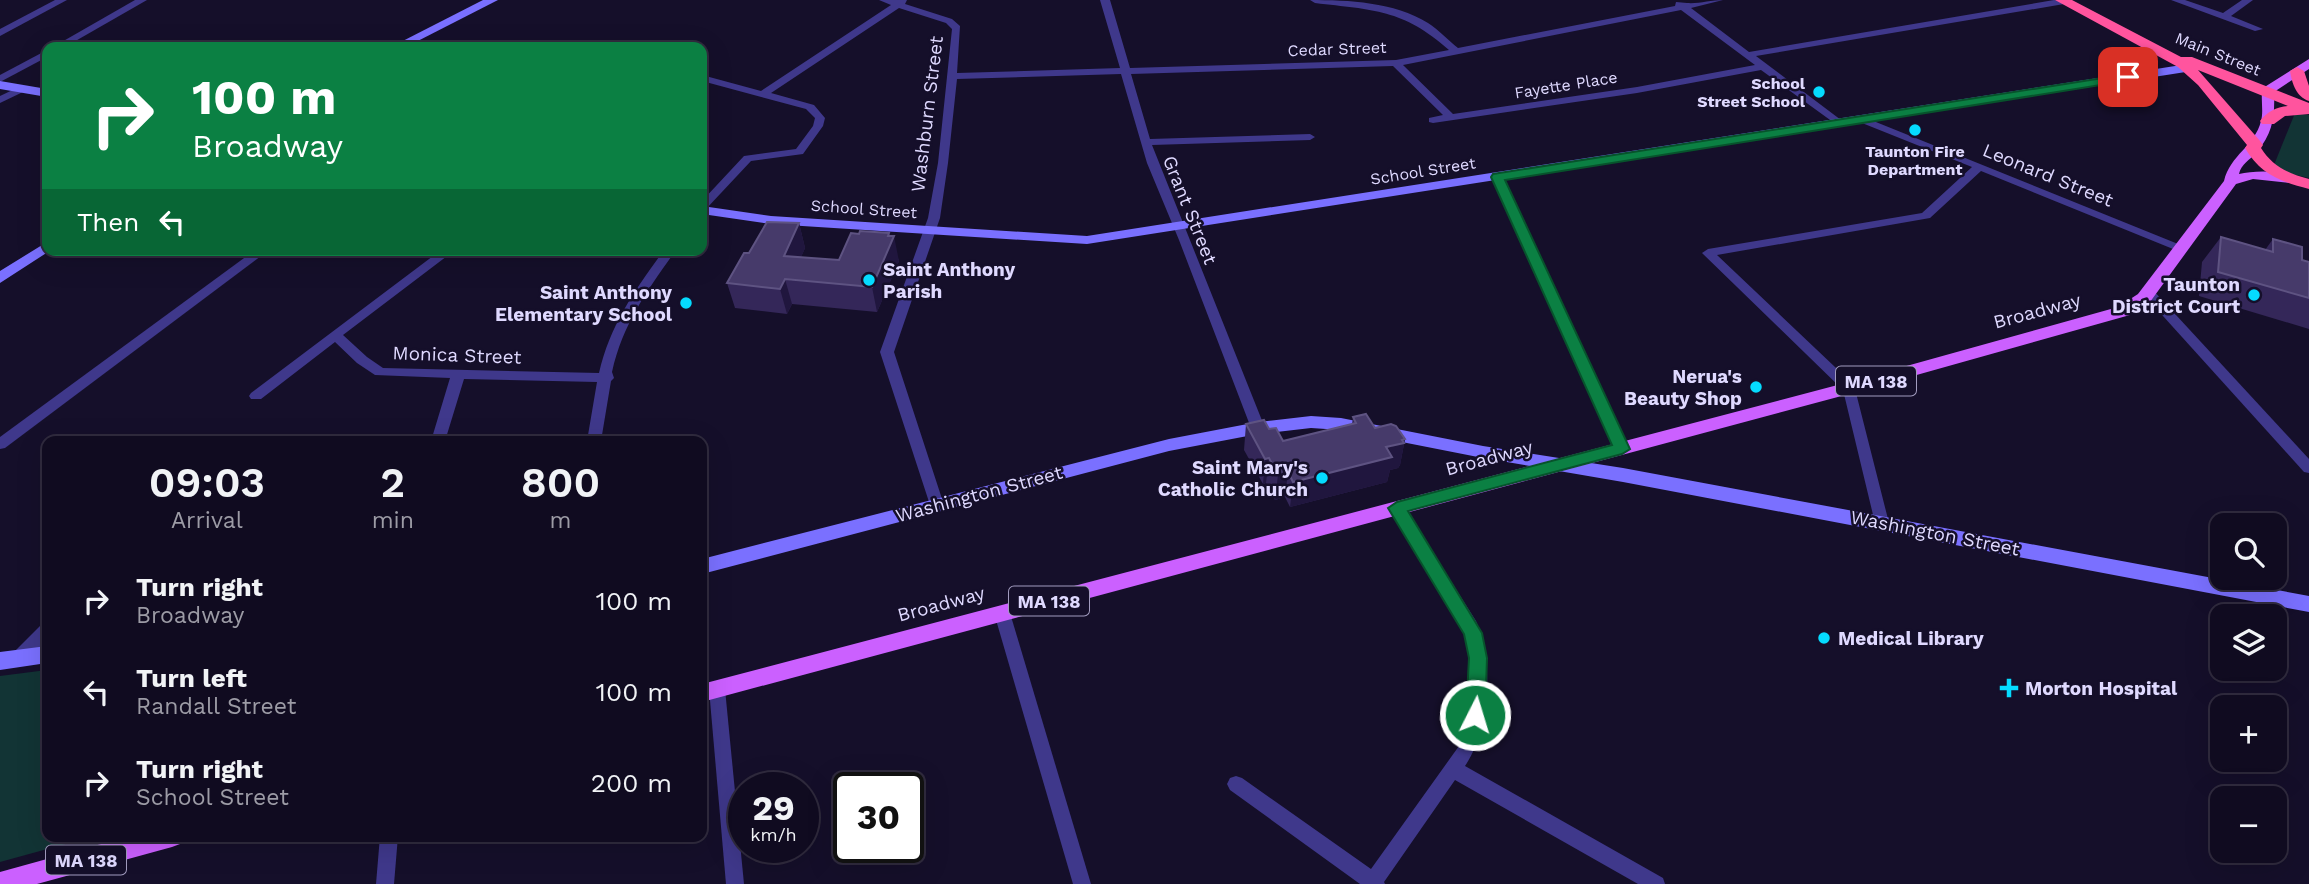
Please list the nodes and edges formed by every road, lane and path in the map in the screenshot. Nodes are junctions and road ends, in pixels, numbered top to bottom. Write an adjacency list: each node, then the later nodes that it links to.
1 (62, 0): 15 (street)
2 (142, 0): 16 (street)
3 (492, 0): 17 (street)
4 (884, 0): 11 (street)
5 (1105, 0): 26 (street, Grant Street)
6 (1315, 0): 19 (street)
7 (1718, 0): 12 (street, Cedar Street)
8 (2176, 0): 13 (street)
9 (2248, 0): 13 (street)
10 (2063, 1): 18 (highway, Main Street); 20 (street)
11 (901, 2): 27 (street, Washburn Street); 35 (street)
12 (1678, 3): 19 (street, Cedar Street); 20 (street)
13 (2224, 17): 14 (street)
14 (2258, 29)
15 (0, 33)
16 (67, 42)
17 (407, 42)
18 (2156, 47): 25 (highway, Main Street); 30 (highway, Main Street)
19 (1457, 52): 22 (street, Cedar Street)
20 (1747, 55): 23 (street)
21 (42, 56): 28 (street)
22 (1396, 63): 26 (street, Cedar Street); 39 (street)
23 (1762, 67): 39 (street, Fayette Place); 43 (street)
24 (2303, 67): 34 (main road); 36 (highway)
25 (2188, 68): 30 (highway); 40 (street, School Street); 46 (highway, Main Street)
26 (1125, 71): 27 (street, Cedar Street); 45 (street, Grant Street)
27 (951, 76): 54 (street, Washburn Street)
28 (0, 79)
29 (707, 79): 35 (street)
30 (2235, 80): 34 (highway, Main Street)
31 (0, 85): 32 (street)
32 (21, 89): 33 (street); 37 (street)
33 (42, 92)
34 (2267, 93): 38 (highway, Main Street); 42 (main road)
35 (763, 94): 51 (street)
36 (2309, 96)
37 (0, 100)
38 (2309, 110): 42 (highway)
39 (1451, 118): 41 (street, Fayette Place)
40 (1861, 119): 43 (street, School Street); 47 (street, Leonard Street)
41 (1433, 120)
42 (2268, 121): 46 (main road, MA 138)
43 (1837, 122): 48 (street, School Street)
44 (1310, 137): 45 (street)
45 (1145, 142): 53 (street, Grant Street)
46 (2254, 147): 49 (main road, Broadway / MA 138); 50 (highway, Main Street)
47 (1980, 166): 55 (street, Leonard Street); 65 (street)
48 (1497, 177): 53 (street, School Street); 71 (street)
49 (2231, 181): 50 (main road); 55 (main road, Broadway / MA 138)
50 (2302, 182)
51 (707, 203)
52 (707, 210): 54 (street, School Street)
53 (1179, 226): 54 (street, School Street); 67 (street, Grant Street)
54 (930, 231): 74 (street, Washburn Street)
55 (2182, 248): 61 (main road, Broadway / MA 138)
56 (42, 249): 60 (street)
57 (255, 256): 70 (street)
58 (441, 256): 62 (street)
59 (666, 256): 64 (street)
60 (0, 278)
61 (2148, 292): 65 (main road, Broadway / MA 138); 73 (street)
62 (335, 335): 63 (street, Monica Street); 66 (street)
63 (458, 374): 64 (street, Monica Street); 68 (street)
64 (607, 378): 69 (street)
65 (1849, 388): 71 (main road, Broadway / MA 138); 76 (street)
66 (256, 396)
67 (1258, 428): 72 (street, Washington Street); 74 (street, Washington Street)
68 (439, 436)
69 (595, 436)
70 (0, 444)
71 (1622, 449): 72 (main road, Broadway / MA 138)
72 (1560, 465): 75 (main road, Broadway / MA 138); 76 (street, Washington Street)
73 (2309, 468)
74 (937, 505): 77 (street, Washington Street)
75 (1397, 508): 79 (main road, Broadway / MA 138); 84 (street)
76 (1882, 523): 78 (street, Washington Street)
77 (707, 566)
78 (2309, 604)
79 (1002, 613): 83 (main road, Broadway / MA 138); 93 (street)
80 (42, 635): 82 (street)
81 (42, 656): 82 (street)
82 (9, 660)
83 (709, 691): 92 (street)
84 (1453, 769): 90 (street); 94 (street)
85 (1236, 784): 90 (street)
86 (153, 842): 88 (main road, MA 138)
87 (388, 842): 91 (street)
88 (36, 878): 89 (main road, MA 138)
89 (0, 883)
90 (1374, 883)
91 (384, 884)
92 (735, 884)
93 (1082, 884)
94 (1656, 884)

